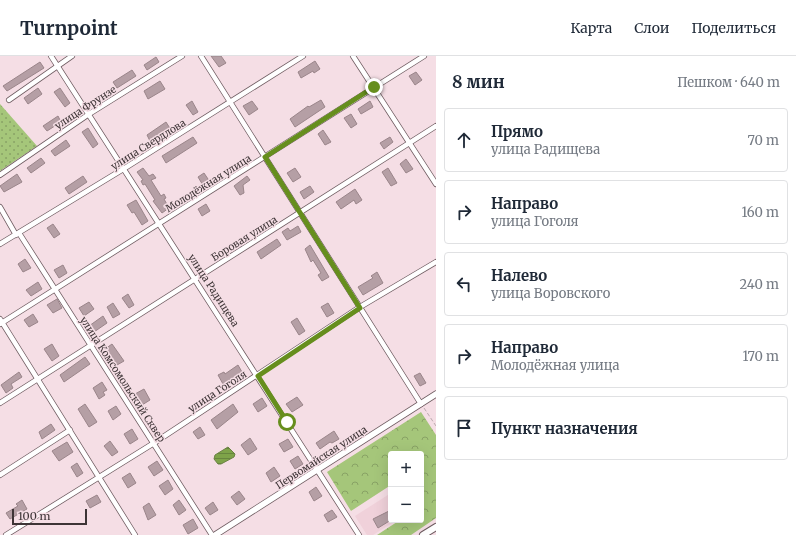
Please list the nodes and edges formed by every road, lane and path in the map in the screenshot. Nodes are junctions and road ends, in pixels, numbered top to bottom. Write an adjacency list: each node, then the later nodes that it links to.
1 (52, 56): 8 (street, улица Радищева)
2 (72, 56): 8 (street)
3 (182, 56): 12 (street, улица Фрунзе)
4 (201, 56): 11 (street)
5 (303, 56): 11 (street, улица Свердлова)
6 (353, 56): 9 (street)
7 (424, 56): 9 (street, Молодёжная улица)
8 (58, 67): 10 (street); 12 (street, улица Радищева)
9 (374, 87): 14 (street); 15 (street, Молодёжная улица)
10 (9, 100)
11 (230, 102): 15 (street); 16 (street, улица Свердлова)
12 (89, 114): 16 (street, улица Радищева); 17 (street, улица Фрунзе)
13 (436, 126): 14 (street, Боровая улица)
14 (410, 143): 18 (street); 20 (street, Боровая улица)
15 (265, 157): 20 (street); 21 (street, Молодёжная улица)
16 (125, 168): 21 (street, улица Радищева); 22 (street, улица Свердлова)
17 (0, 175)
18 (436, 184)
19 (0, 207): 22 (street, улица Комсомольский Сквер)
20 (300, 213): 25 (street, Боровая улица); 27 (street)
21 (161, 224): 25 (street, улица Радищева); 26 (street, Молодёжная улица)
22 (18, 234): 23 (street, улица Свердлова); 26 (street, улица Комсомольский Сквер)
23 (0, 244)
24 (436, 262): 27 (street, улица Гоголя)
25 (195, 279): 29 (street, Боровая улица); 30 (street, улица Радищева)
26 (55, 290): 28 (street, Молодёжная улица); 29 (street, улица Комсомольский Сквер)
27 (360, 308): 30 (street, улица Гоголя); 34 (street)
28 (1, 322): 31 (street)
29 (91, 345): 31 (street, Боровая улица); 37 (street, улица Комсомольский Сквер)
30 (258, 376): 37 (street, улица Гоголя); 38 (street, улица Радищева)
31 (38, 379): 33 (street, Боровая улица); 36 (street)
32 (436, 394): 34 (street, Первомайская улица)
33 (0, 402)
34 (421, 404): 35 (path); 38 (street, Первомайская улица)
35 (436, 426)
36 (70, 430): 39 (street); 40 (street)
37 (154, 443): 40 (street, улица Гоголя); 44 (street, улица Комсомольский Сквер)
38 (318, 470): 44 (street, Первомайская улица); 45 (street, улица Радищева)
39 (0, 475)
40 (99, 477): 42 (street, улица Гоголя); 43 (street)
41 (436, 527): 46 (main road)
42 (6, 535)
43 (135, 535)
44 (215, 535)
45 (359, 535)
46 (423, 535)

